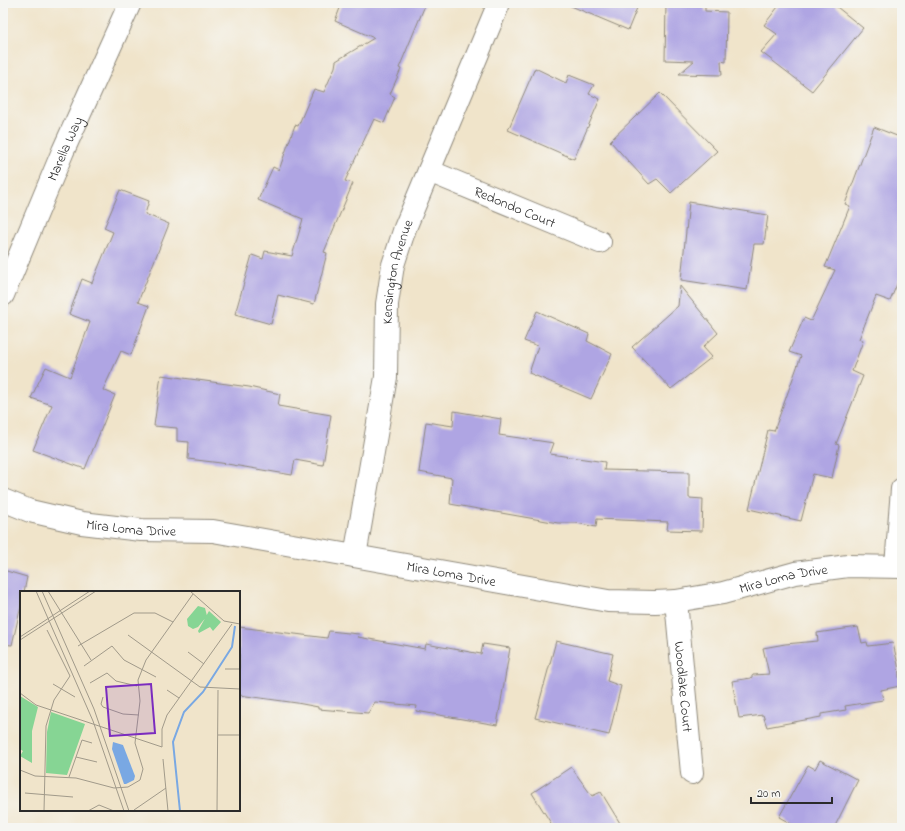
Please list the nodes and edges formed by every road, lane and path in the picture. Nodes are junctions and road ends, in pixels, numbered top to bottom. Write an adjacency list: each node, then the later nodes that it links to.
1 (130, 3): 5 (street, Marella Way)
2 (499, 3): 3 (street, Kensington Avenue)
3 (429, 171): 4 (street, Redondo Court); 8 (street, Kensington Avenue)
4 (600, 242)
5 (3, 295)
6 (902, 489): 9 (street)
7 (3, 500): 8 (street, Mira Loma Drive)
8 (354, 556): 10 (street, Mira Loma Drive)
9 (899, 567): 10 (street, Mira Loma Drive)
10 (676, 601): 11 (street, Woodlake Court)
11 (692, 773)

